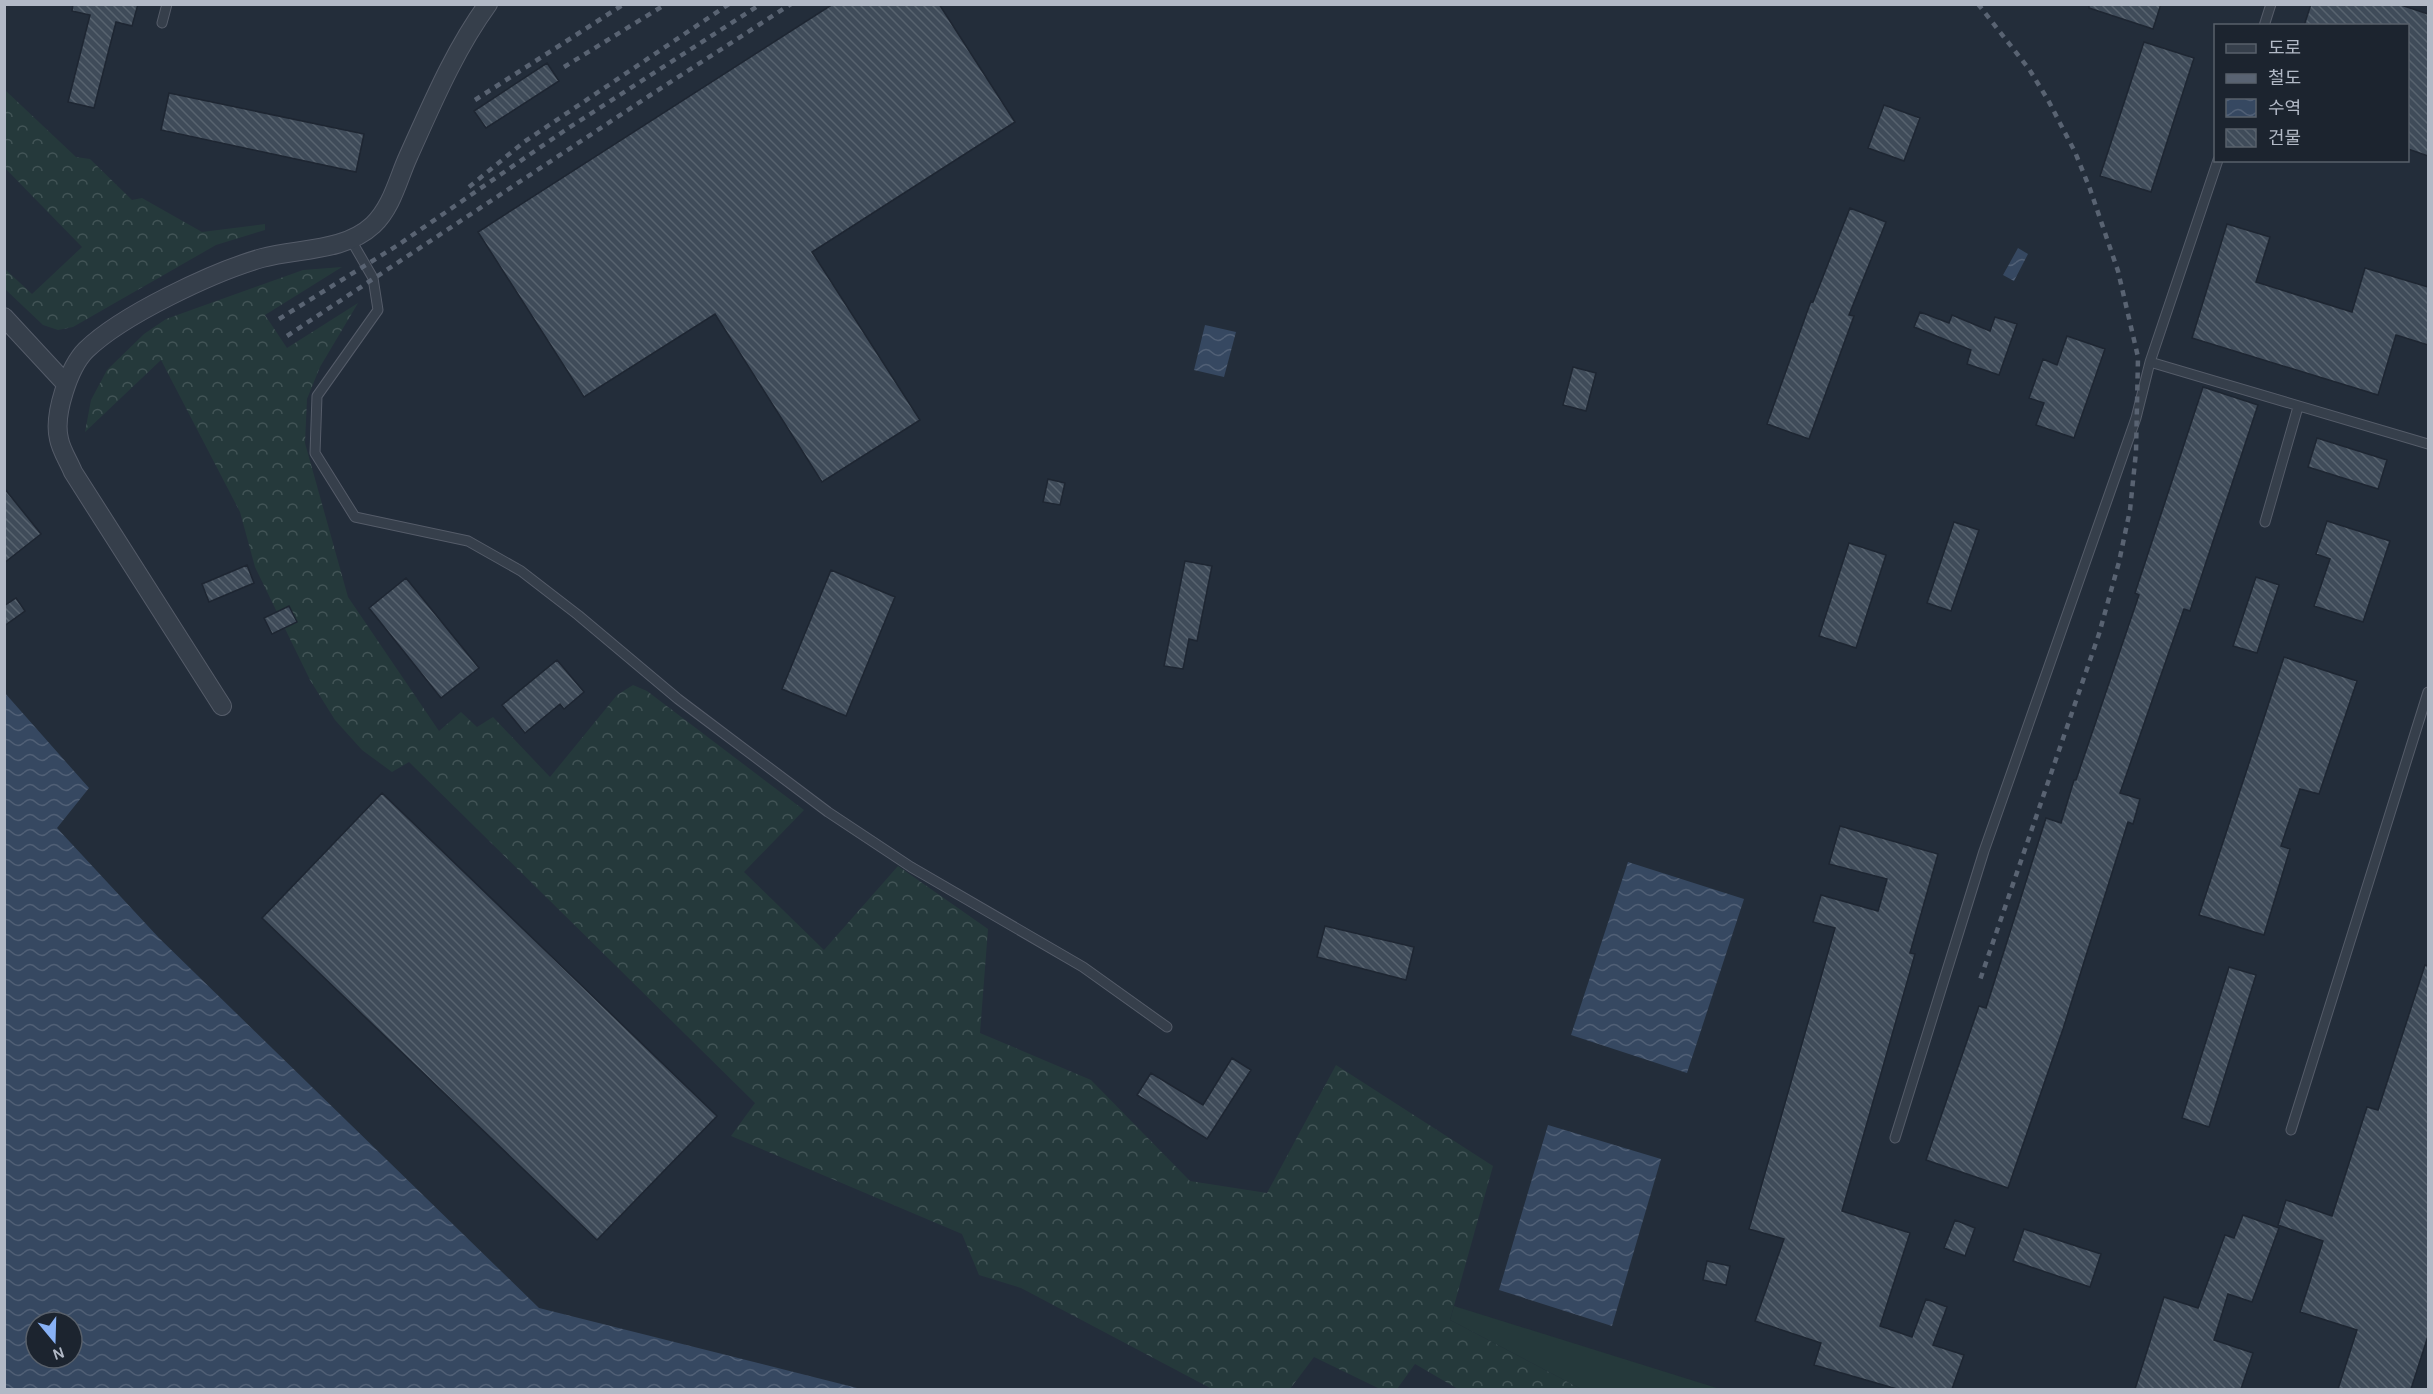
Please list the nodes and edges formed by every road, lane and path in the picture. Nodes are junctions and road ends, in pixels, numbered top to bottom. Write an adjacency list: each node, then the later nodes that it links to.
1 (167, 4): 4 (lane)
2 (488, 4): 7 (street)
3 (2271, 4): 5 (lane)
4 (162, 23)
5 (2265, 24)
6 (2217, 162): 9 (lane)
7 (351, 240): 10 (street); 16 (lane)
8 (4, 317): 10 (street)
9 (2150, 362): 11 (lane); 18 (lane)
10 (66, 384): 15 (street)
11 (2298, 407): 12 (lane); 13 (lane)
12 (2428, 444)
13 (2265, 522)
14 (2428, 692): 17 (lane)
15 (222, 706)
16 (1167, 1027)
17 (2291, 1130)
18 (1895, 1138)

